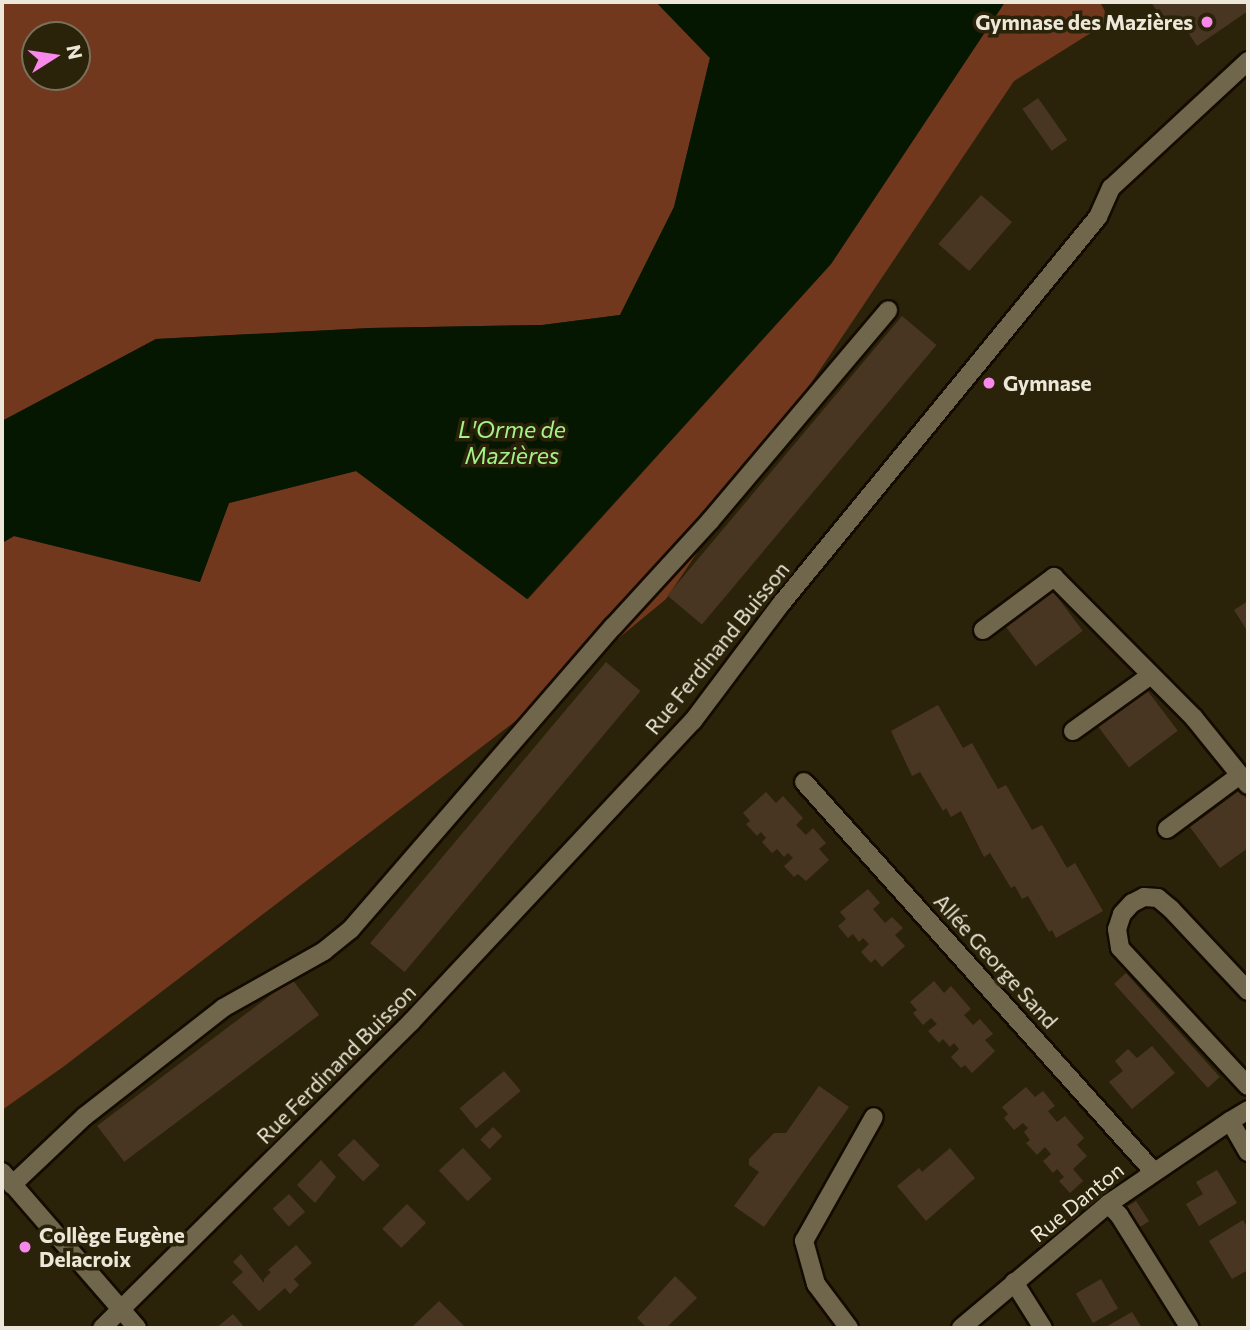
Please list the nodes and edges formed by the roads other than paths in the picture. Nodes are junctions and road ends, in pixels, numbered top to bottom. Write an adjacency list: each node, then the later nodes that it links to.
1 (1248, 61): 19 (street, Rue Ferdinand Buisson)
2 (888, 310): 16 (street)
3 (983, 630): 4 (street)
4 (1152, 675): 5 (street); 6 (street)
5 (1073, 731)
6 (1244, 780): 8 (street)
7 (804, 782): 15 (street, Allée George Sand)
8 (1167, 829)
9 (1248, 991): 10 (street)
10 (1248, 1086)
11 (1248, 1110): 13 (street, Rue Danton)
12 (874, 1117): 22 (street)
13 (1230, 1121): 14 (street); 15 (street, Rue Danton)
14 (1248, 1152)
15 (1153, 1171): 17 (street, Rue Danton)
16 (7, 1179): 19 (street)
17 (1108, 1204): 18 (street, Rue Danton); 25 (street)
18 (1014, 1282): 23 (street, Rue Danton); 24 (street)
19 (124, 1310): 20 (street, Rue Ferdinand Buisson); 21 (street)
20 (102, 1328)
21 (137, 1328)
22 (849, 1328)
23 (961, 1328)
24 (1043, 1328)
25 (1190, 1328)

